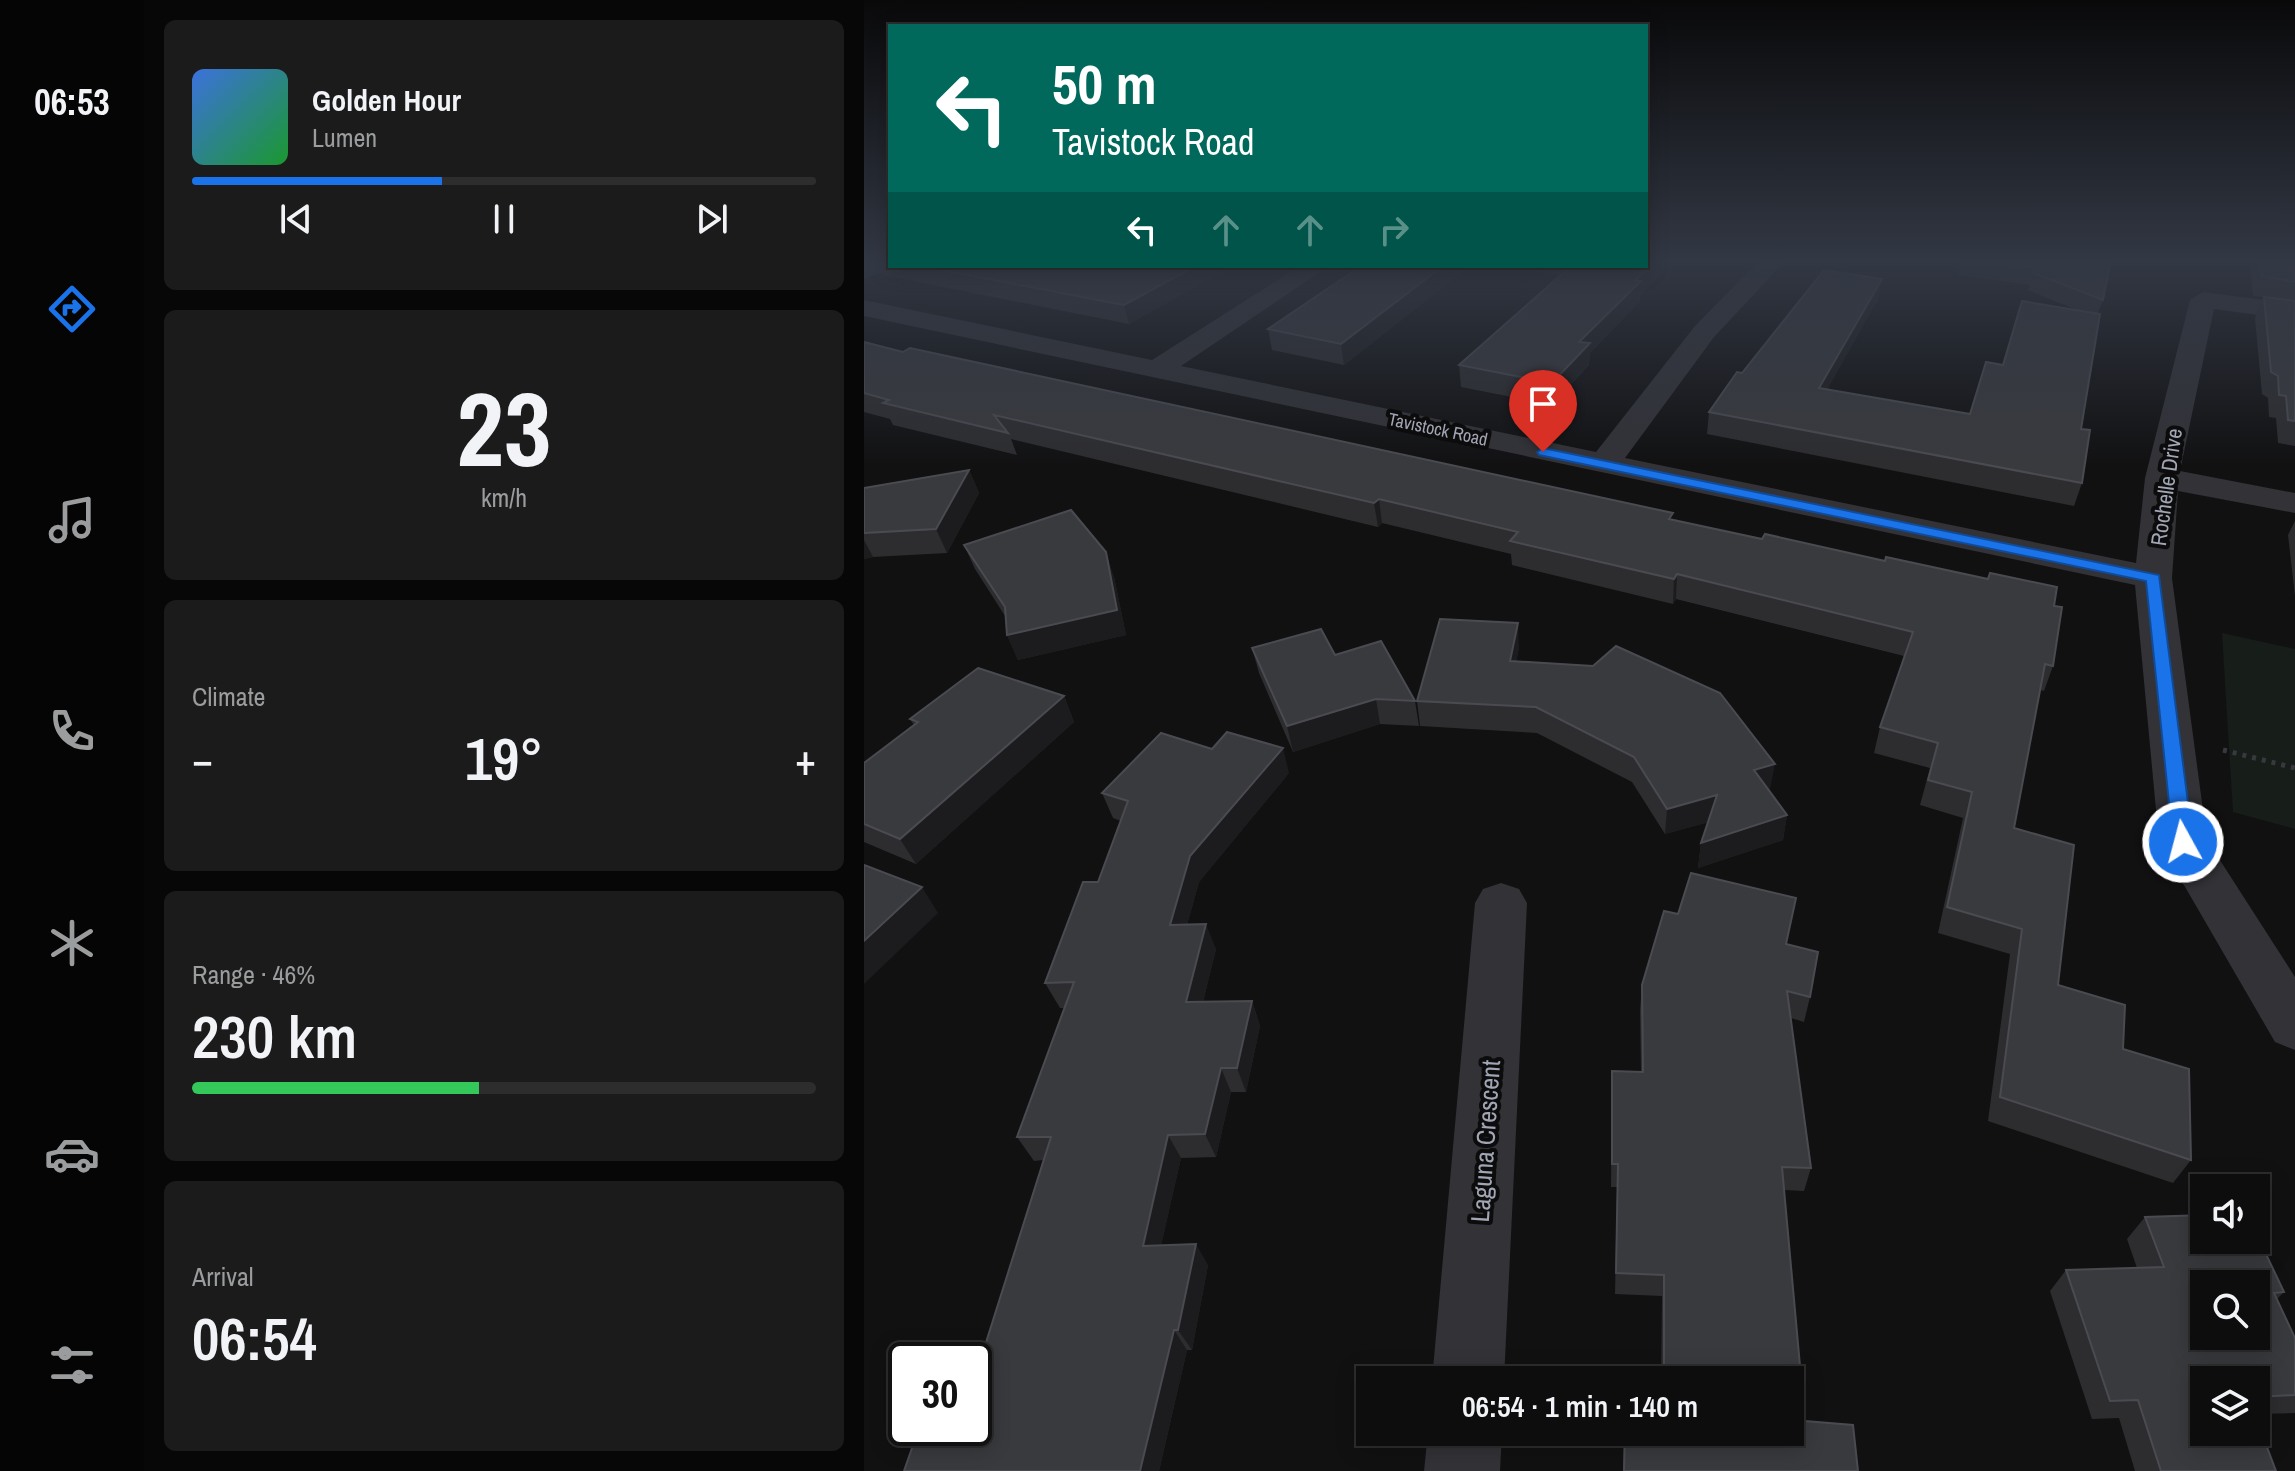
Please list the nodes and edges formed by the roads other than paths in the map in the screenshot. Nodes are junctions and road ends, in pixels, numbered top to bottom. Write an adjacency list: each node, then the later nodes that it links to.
1 (963, 329): 5 (street, Tavistock Road)
2 (1220, 329): 5 (street)
3 (1708, 329): 6 (street)
4 (2196, 329): 7 (street, Rochelle Drive)
5 (1157, 369): 6 (street, Tavistock Road)
6 (1603, 465): 9 (street, Tavistock Road)
7 (2162, 478): 8 (street); 9 (street, Rochelle Drive)
8 (2295, 503)
9 (2153, 578): 11 (street, Rochelle Drive)
10 (1501, 903): 12 (street, Laguna Crescent)
11 (2295, 1025)
12 (1469, 1366)
13 (1464, 1446): 14 (street)
14 (1462, 1471)

